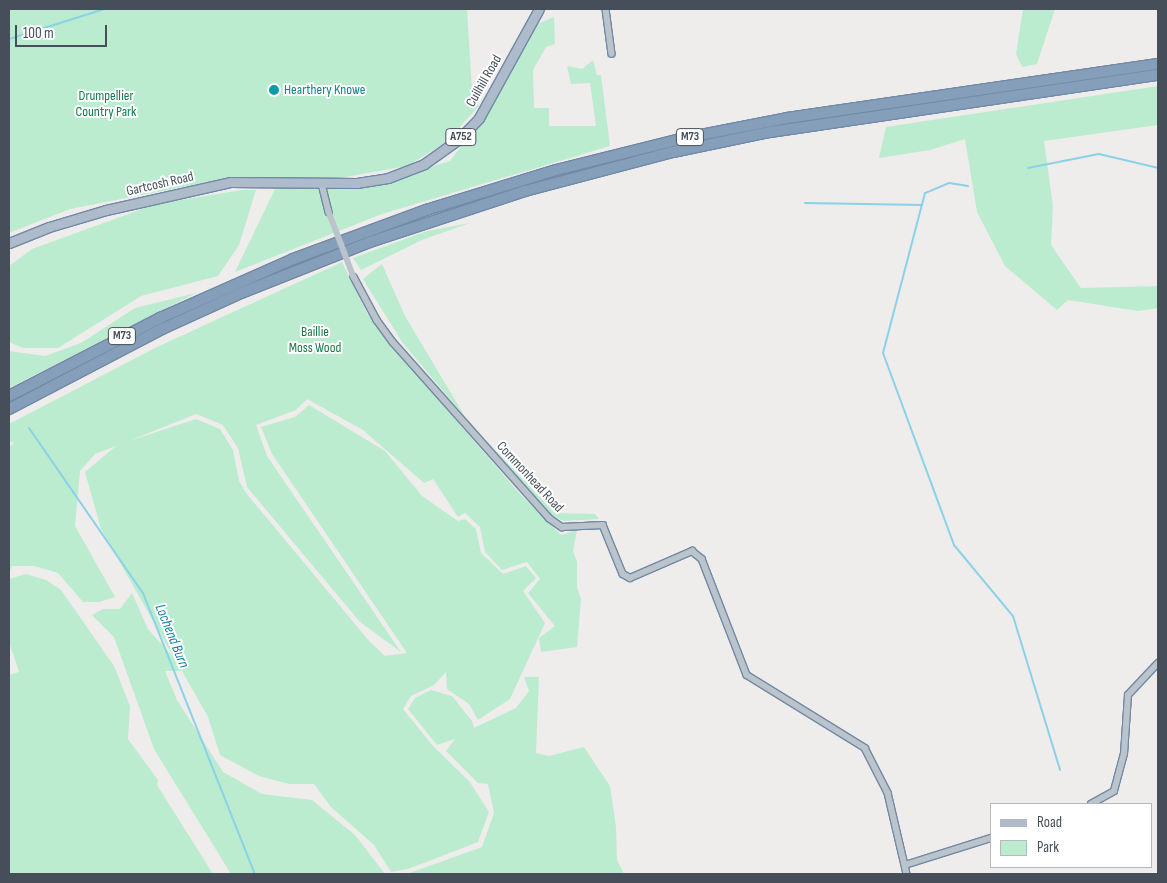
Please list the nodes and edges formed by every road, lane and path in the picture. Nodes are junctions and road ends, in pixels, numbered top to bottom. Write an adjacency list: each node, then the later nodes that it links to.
1 (539, 9): 6 (main road, Cuilhill Road / A752)
2 (606, 9): 3 (street)
3 (612, 54)
4 (1158, 64): 8 (highway, M73)
5 (1158, 75): 9 (highway, M73)
6 (322, 184): 7 (main road, Gartcosh Road / A752); 13 (street, Commonhead Road, bridge)
7 (9, 243)
8 (9, 396)
9 (9, 410)
10 (1158, 663): 11 (street)
11 (1092, 803)
12 (990, 838): 13 (street)
13 (905, 865): 14 (street, Commonhead Road)
14 (907, 874)

